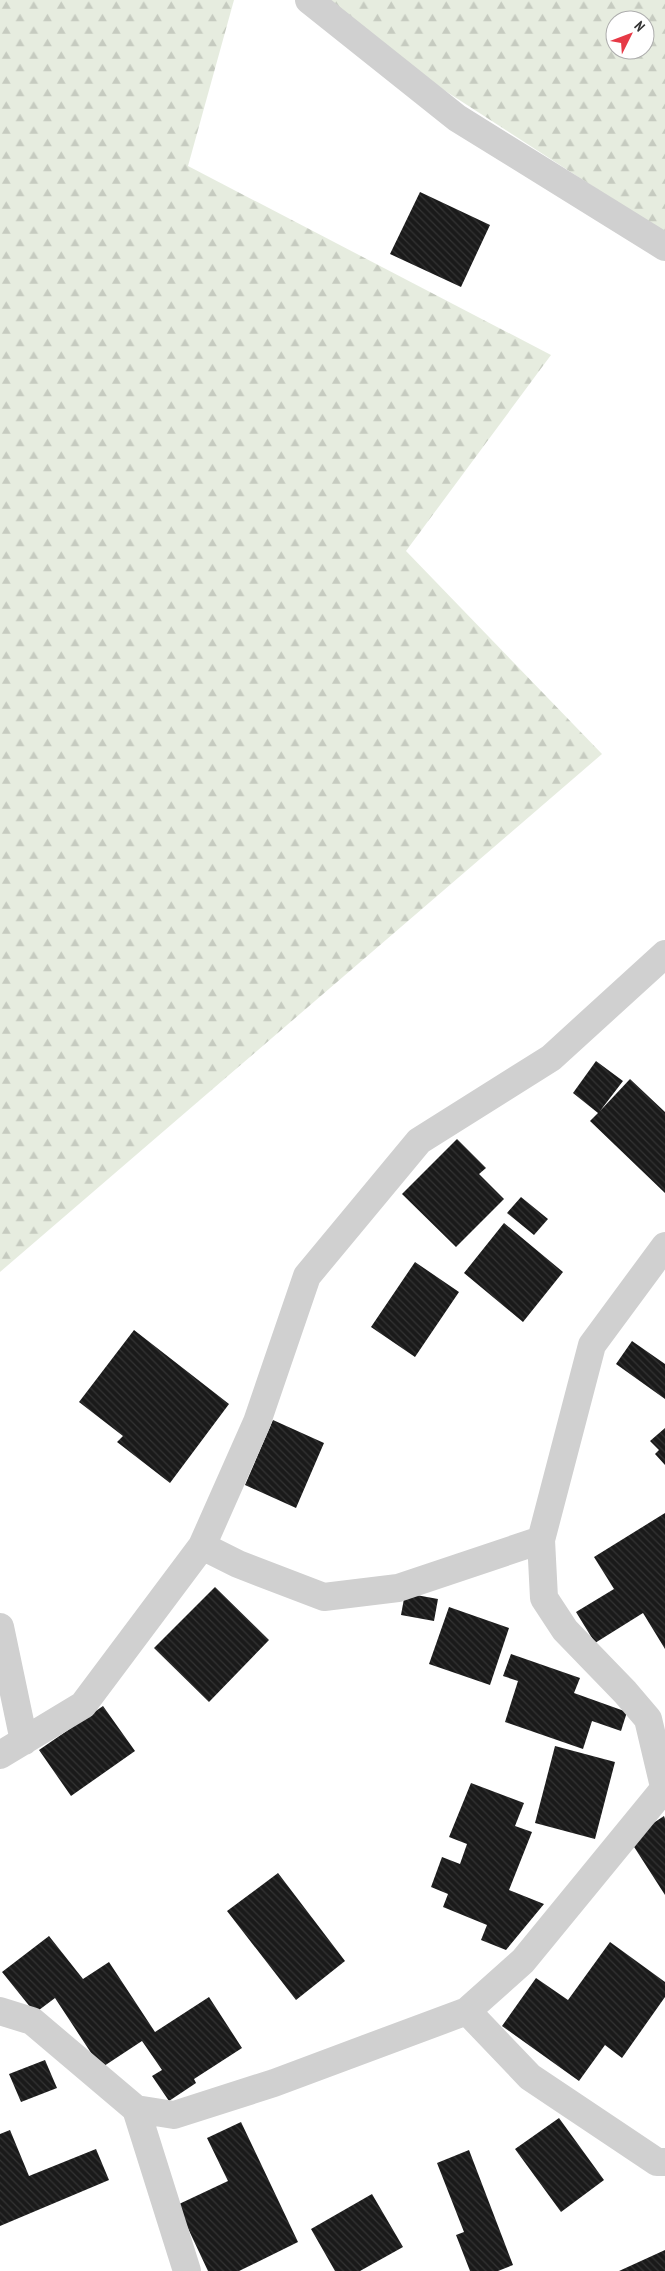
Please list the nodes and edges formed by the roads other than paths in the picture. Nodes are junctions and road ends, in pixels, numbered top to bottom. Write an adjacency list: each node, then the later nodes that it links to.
1 (309, 0): 2 (street)
2 (665, 248)
3 (665, 954): 6 (street)
4 (665, 1246): 5 (street)
5 (541, 1540): 6 (street); 10 (street)
6 (202, 1546): 8 (street)
7 (0, 1627): 8 (street)
8 (24, 1741): 9 (street)
9 (0, 1755)
10 (664, 1791): 12 (street)
11 (0, 2011): 13 (street)
12 (467, 2011): 13 (street); 14 (street)
13 (136, 2109): 15 (street)
14 (662, 2166)
15 (187, 2271)

